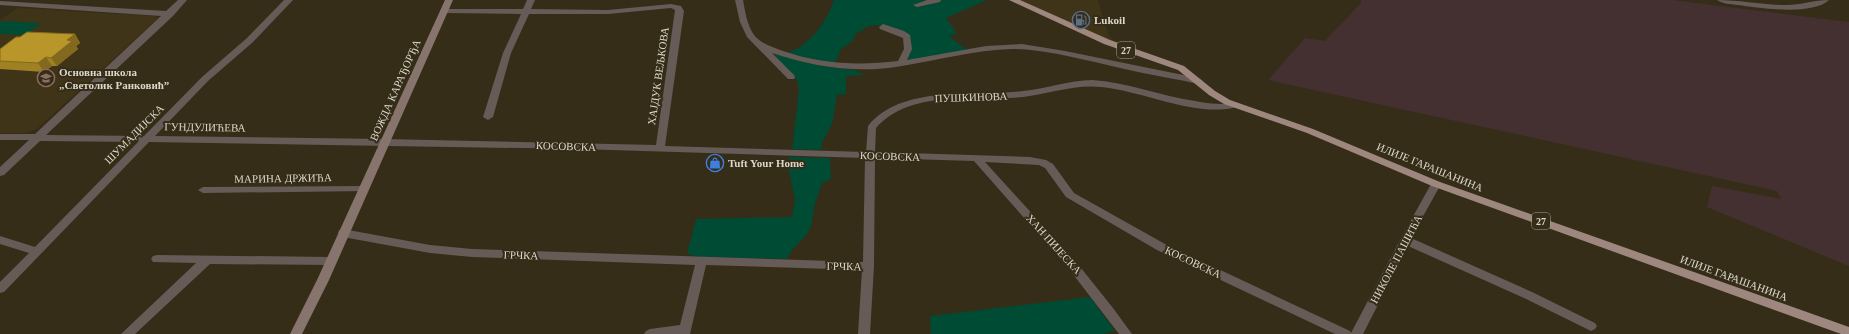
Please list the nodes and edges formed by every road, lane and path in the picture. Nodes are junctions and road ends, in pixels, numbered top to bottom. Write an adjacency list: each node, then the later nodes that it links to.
1 (183, 0): 15 (street)
2 (289, 0): 25 (street, ШУМАДИЈСКА)
3 (449, 0): 13 (main road, ВОЖДА КАРАЂОРЂА)
4 (531, 0): 14 (street)
5 (739, 0): 17 (street)
6 (937, 0): 12 (street)
7 (1013, 0): 20 (main road, ИЛИЈЕ ГАРАШАНИНА / 27)
8 (1721, 0): 9 (street)
9 (1825, 0)
10 (24, 2): 11 (street); 15 (street)
11 (0, 3)
12 (917, 5)
13 (444, 11): 14 (street); 26 (main road, ВОЖДА КАРАЂОРЂА)
14 (525, 11): 22 (street); 27 (street, ХАЈДУК ВЕЉКОВА)
15 (170, 14): 24 (street)
16 (883, 27): 18 (street)
17 (756, 42): 18 (street); 19 (street)
18 (901, 64): 20 (street)
19 (791, 77)
20 (1198, 81): 21 (main road, ИЛИЈЕ ГАРАШАНИНА / 27)
21 (1234, 104): 28 (street, ПУШКИНОВА); 31 (main road, ИЛИЈЕ ГАРАШАНИНА / 27)
22 (488, 117)
23 (0, 137): 24 (street, ГУНДУЛИЋЕВА)
24 (38, 138): 25 (street, ГУНДУЛИЋЕВА); 30 (street)
25 (146, 139): 26 (street, ГУНДУЛИЋЕВА); 37 (street, ШУМАДИЈСКА)
26 (385, 142): 27 (street, КОСОВСКА); 32 (main road, ВОЖДА КАРАЂОРЂА)
27 (660, 149): 28 (street, КОСОВСКА)
28 (870, 156): 29 (street, КОСОВСКА); 42 (street, ПУШКИНОВА)
29 (977, 159): 51 (street, ХАН ПИЈЕСКА); 52 (street, КОСОВСКА)
30 (0, 173)
31 (1436, 184): 36 (street, НИКОЛЕ ПАШИЋА); 46 (main road, ИЛИЈЕ ГАРАШАНИНА / 27)
32 (363, 189): 33 (street, МАРИНА ДРЖИЋА); 34 (main road, ВОЖДА КАРАЂОРЂА)
33 (203, 190)
34 (343, 233): 40 (main road, ВОЖДА КАРАЂОРЂА); 41 (street, ГРЧКА)
35 (0, 240): 37 (street)
36 (1405, 240): 44 (street); 53 (street, НИКОЛЕ ПАШИЋА)
37 (36, 251): 43 (street, ШУМАДИЈСКА)
38 (157, 259): 39 (street)
39 (207, 260): 40 (street); 47 (street)
40 (331, 261): 48 (main road, ВОЖДА КАРАЂОРЂА)
41 (701, 261): 42 (street, ГРЧКА); 45 (street)
42 (868, 266): 50 (street, ПУШКИНОВА)
43 (0, 289)
44 (1591, 326)
45 (684, 331): 49 (street)
46 (1843, 332)
47 (127, 334)
48 (296, 334)
49 (650, 334)
50 (864, 334)
51 (1126, 334)
52 (1346, 334)
53 (1357, 334)

